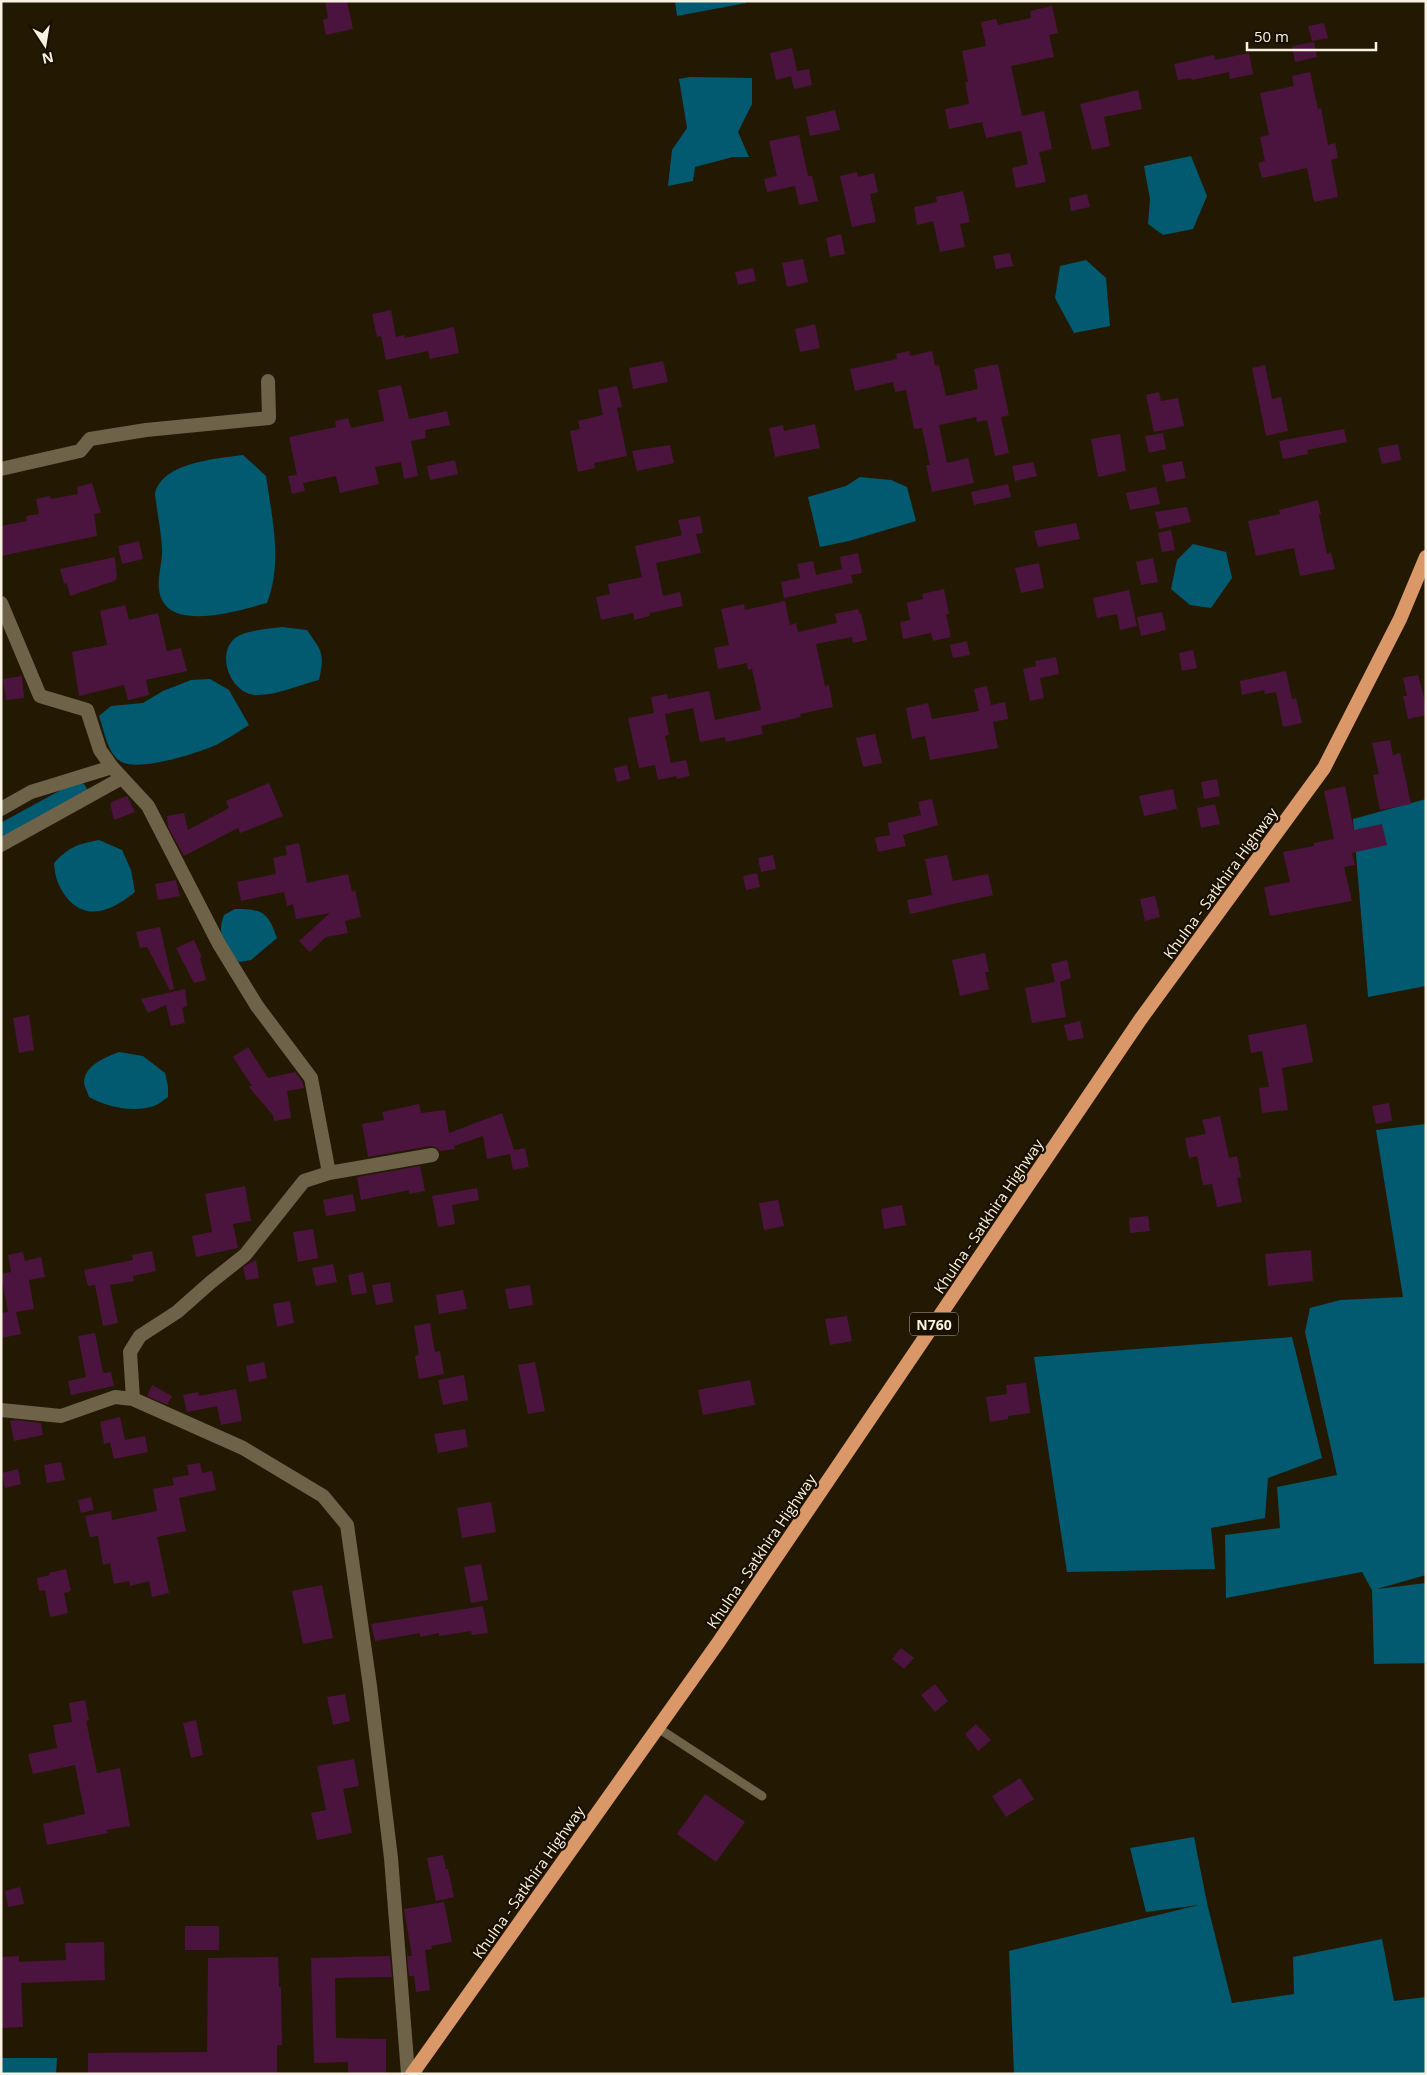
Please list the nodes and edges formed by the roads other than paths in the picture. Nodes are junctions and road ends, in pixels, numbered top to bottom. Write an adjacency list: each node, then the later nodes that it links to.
1 (268, 380): 2 (street)
2 (1, 469)
3 (1426, 557): 12 (highway, Khulna - Satkhira Highway / N760)
4 (1, 603): 5 (street)
5 (117, 772): 6 (street); 7 (street); 9 (street)
6 (1, 808)
7 (1, 845)
8 (432, 1155): 9 (street)
9 (329, 1173): 10 (street)
10 (133, 1399): 11 (street); 14 (street)
11 (1, 1410)
12 (658, 1728): 13 (lane); 15 (highway, Khulna - Satkhira Highway / N760)
13 (762, 1796)
14 (408, 2074)
15 (412, 2074)

